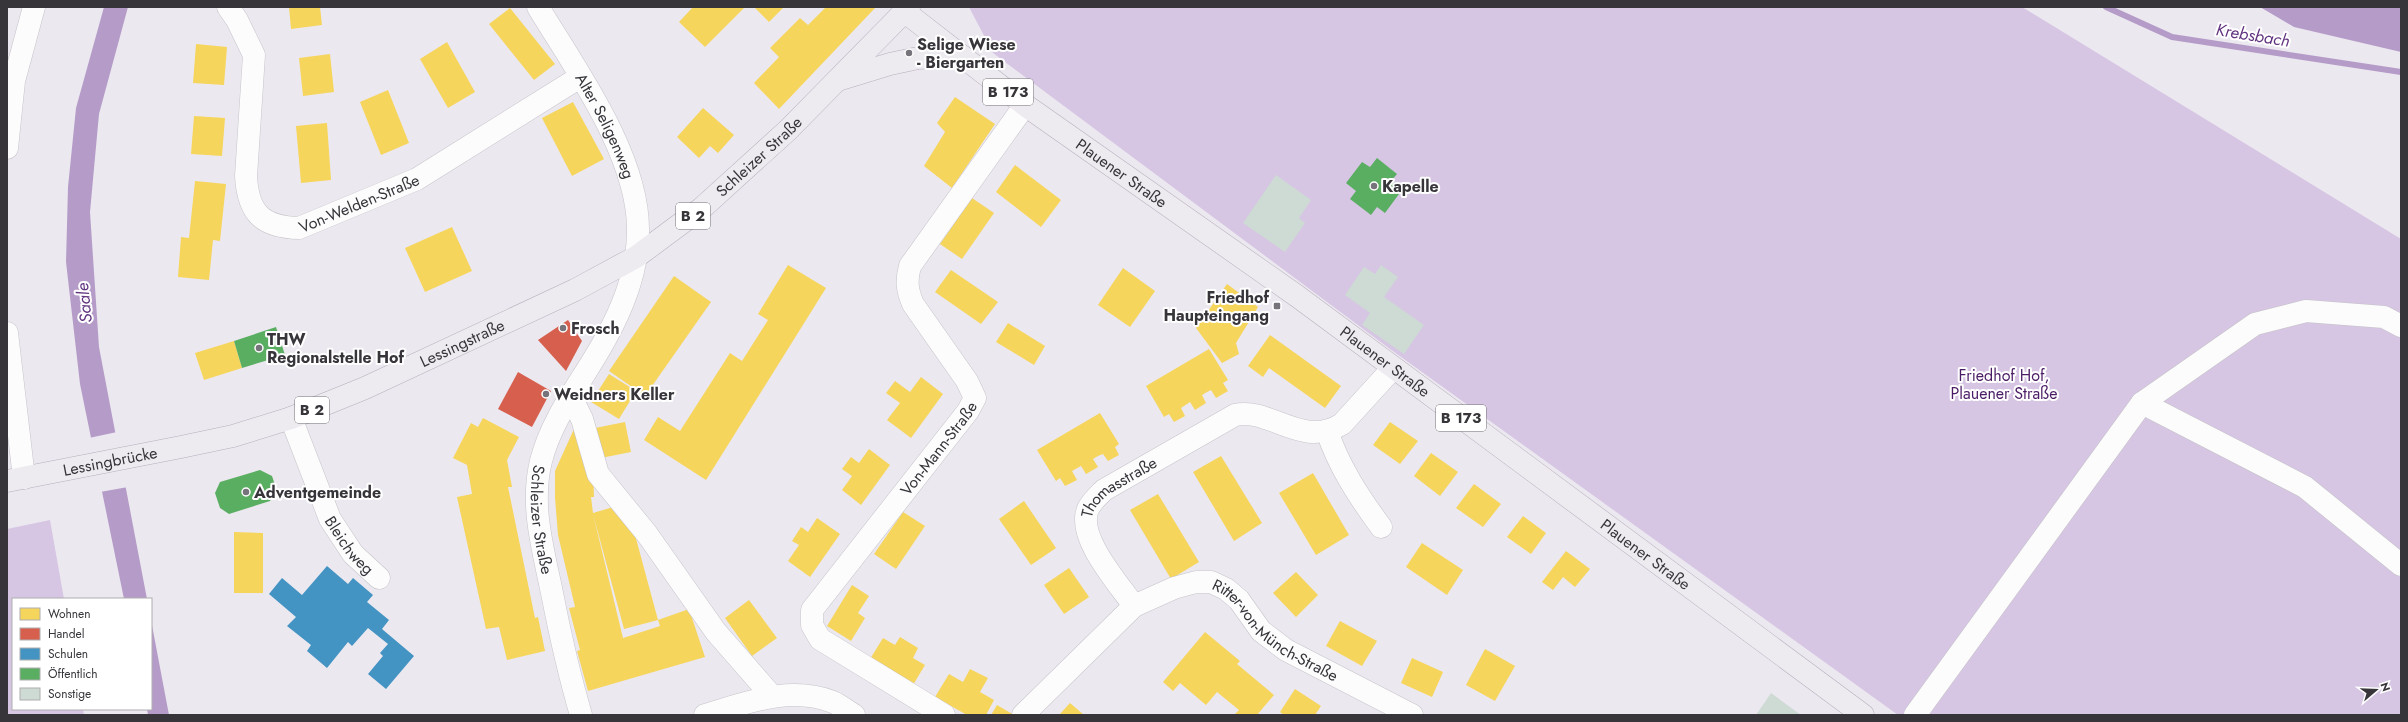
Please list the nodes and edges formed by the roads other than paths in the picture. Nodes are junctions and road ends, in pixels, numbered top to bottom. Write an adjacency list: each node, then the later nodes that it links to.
1 (34, 7): 9 (street)
2 (228, 7): 6 (street, Von-Welden-Straße)
3 (538, 7): 6 (street, Alter Seligenweg)
4 (907, 9): 5 (main road, Plauener Straße / B 173); 7 (main road, Schleizer Straße / B 2)
5 (962, 56): 7 (main road); 8 (main road, Plauener Straße / B 173)
6 (580, 77): 10 (street, Alter Seligenweg)
7 (837, 80): 10 (main road, Schleizer Straße / B 2)
8 (1025, 105): 13 (main road, Plauener Straße / B 173); 28 (street, Von-Mann-Straße)
9 (7, 148)
10 (636, 257): 14 (street, Schleizer Straße); 16 (main road, Lessingstraße / B 2)
11 (2401, 326): 15 (street)
12 (7, 334): 19 (street)
13 (1393, 368): 17 (street); 31 (main road, Plauener Straße / B 173)
14 (570, 395): 24 (street); 25 (street, Schleizer Straße)
15 (2142, 403): 21 (street); 32 (street)
16 (291, 418): 18 (main road, Lessingstraße / B 2); 22 (street, Bleichweg)
17 (1327, 431): 20 (street); 23 (street, Thomasstraße)
18 (168, 450): 19 (main road, Lessingbrücke / B 2)
19 (15, 480)
20 (1381, 527)
21 (2401, 565)
22 (379, 578)
23 (1134, 606): 29 (street); 30 (street, Ritter-von-Münch-Straße)
24 (770, 695): 26 (street); 27 (street)
25 (581, 715)
26 (705, 715)
27 (854, 715)
28 (944, 715)
29 (1023, 715)
30 (1412, 715)
31 (1863, 715)
32 (1915, 715)

